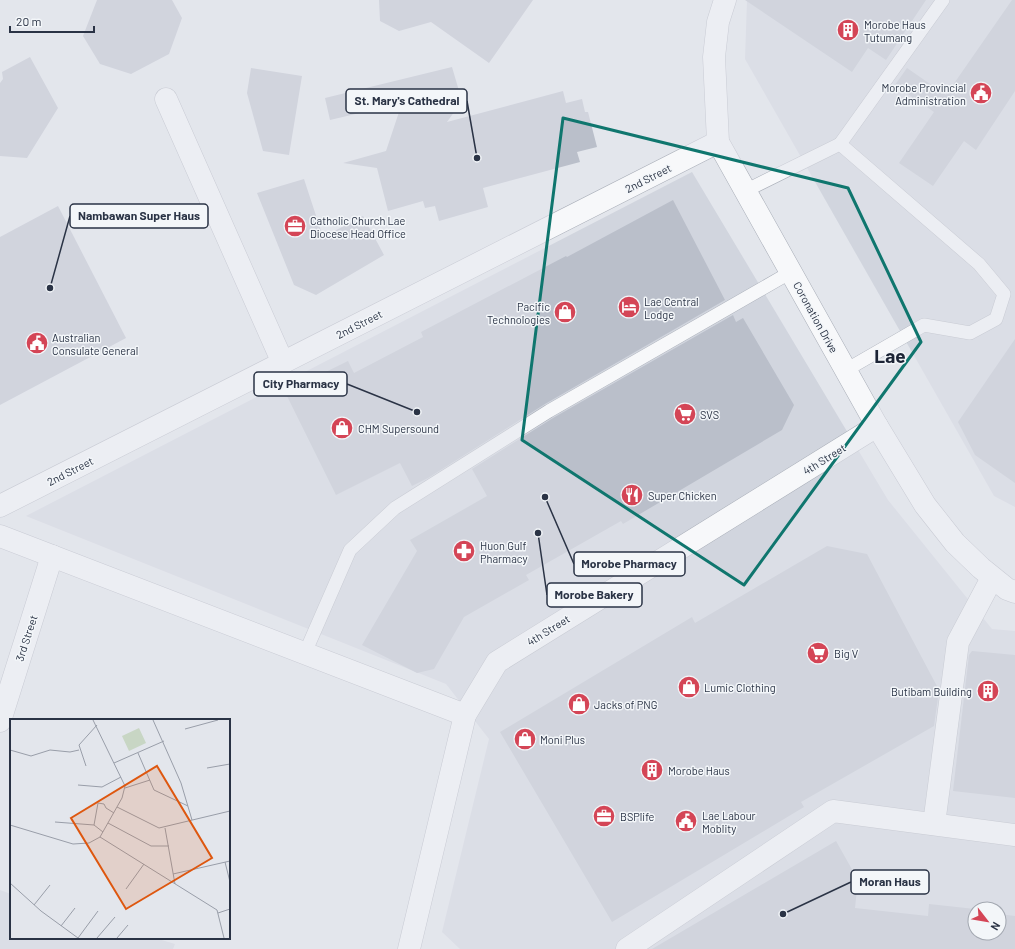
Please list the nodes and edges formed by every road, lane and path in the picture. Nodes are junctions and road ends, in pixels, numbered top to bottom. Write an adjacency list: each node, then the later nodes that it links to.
1 (725, 0): 4 (street, Coronation Drive)
2 (942, 0): 5 (lane)
3 (166, 99): 8 (street)
4 (718, 142): 6 (street, Coronation Drive); 8 (street, 2nd Street)
5 (840, 144): 6 (lane); 9 (lane)
6 (745, 191): 7 (street, Coronation Drive)
7 (791, 272): 9 (street, Coronation Drive); 16 (lane)
8 (283, 363): 11 (street, 2nd Street)
9 (846, 370): 10 (street, Coronation Drive)
10 (877, 426): 14 (street, Coronation Drive); 17 (street, 4th Street)
11 (0, 506)
12 (0, 536): 13 (street)
13 (52, 556): 16 (street); 18 (street, 3rd Street)
14 (992, 578): 15 (street, Coronation Drive); 19 (street)
15 (1015, 592)
16 (305, 653): 17 (street)
17 (466, 715): 21 (street, 4th Street)
18 (0, 721)
19 (934, 824): 20 (street); 22 (street)
20 (1015, 835)
21 (409, 949)
22 (627, 949)

